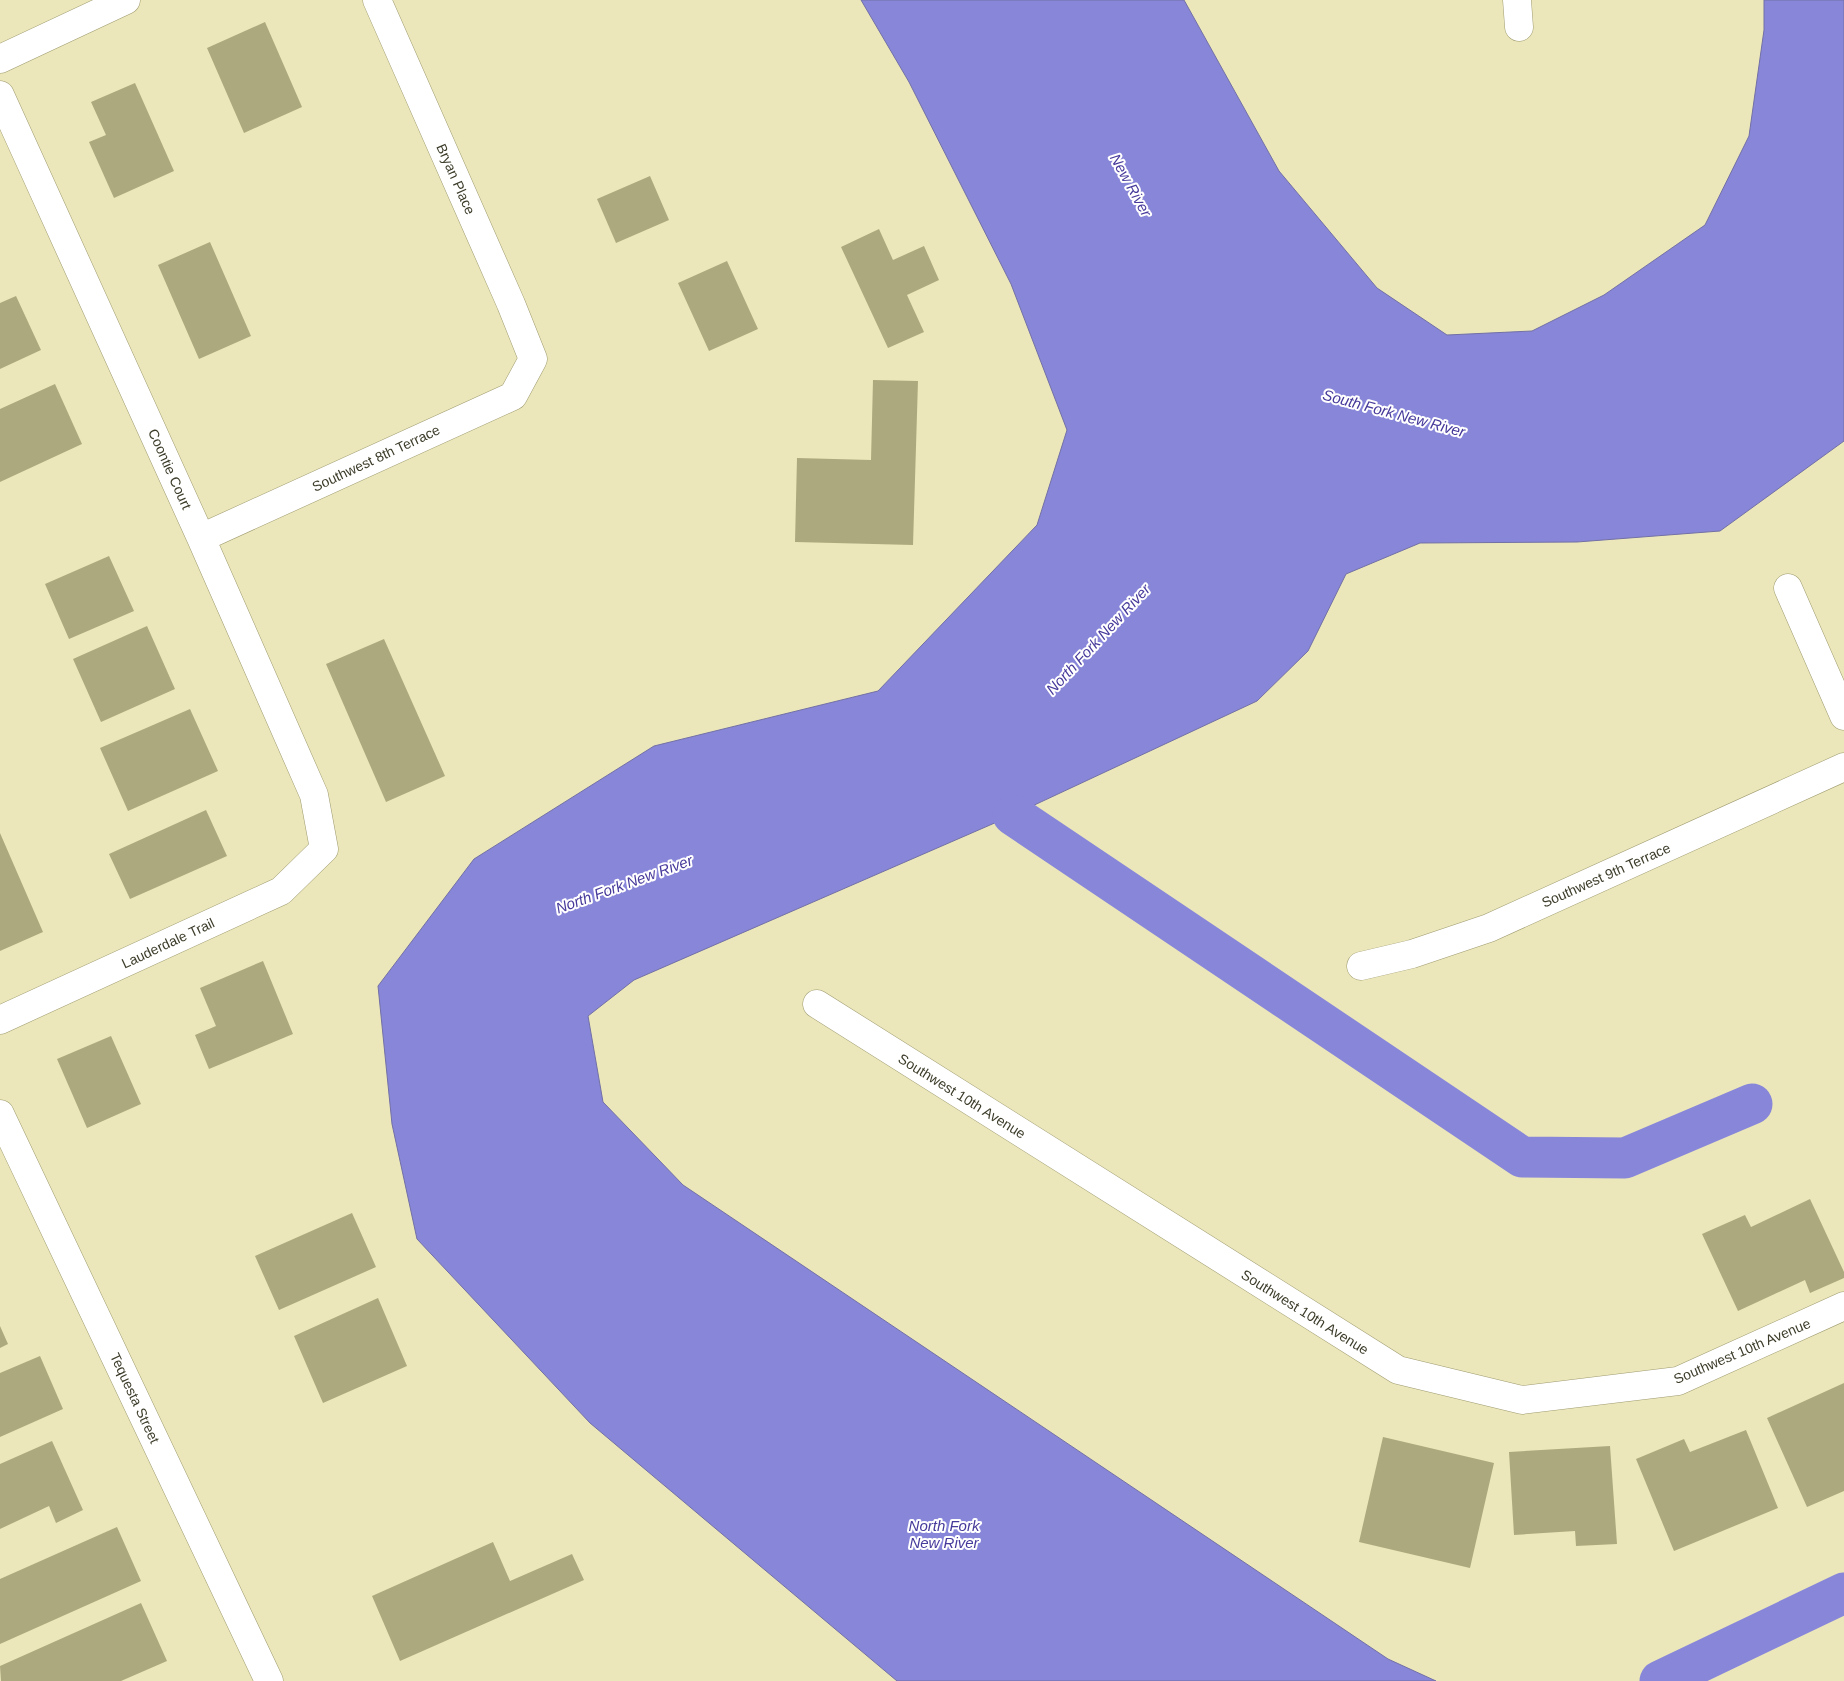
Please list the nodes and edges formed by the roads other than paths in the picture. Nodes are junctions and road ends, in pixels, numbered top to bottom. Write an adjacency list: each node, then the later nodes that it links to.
1 (126, 0): 5 (street)
2 (377, 0): 7 (street, Bryan Place)
3 (1517, 0): 4 (street)
4 (1519, 27)
5 (0, 58)
6 (0, 94): 8 (street, Coontie Court)
7 (533, 360): 8 (street, Southwest 8th Terrace)
8 (201, 538): 12 (street, Coontie Court)
9 (1788, 588): 10 (street)
10 (1844, 716)
11 (1844, 767): 13 (street, Southwest 9th Terrace)
12 (324, 849): 15 (street, Lauderdale Trail)
13 (1361, 966)
14 (817, 1004): 17 (street, Southwest 10th Avenue)
15 (0, 1020)
16 (0, 1114): 18 (street, Tequesta Street)
17 (1844, 1306)
18 (270, 1681)

